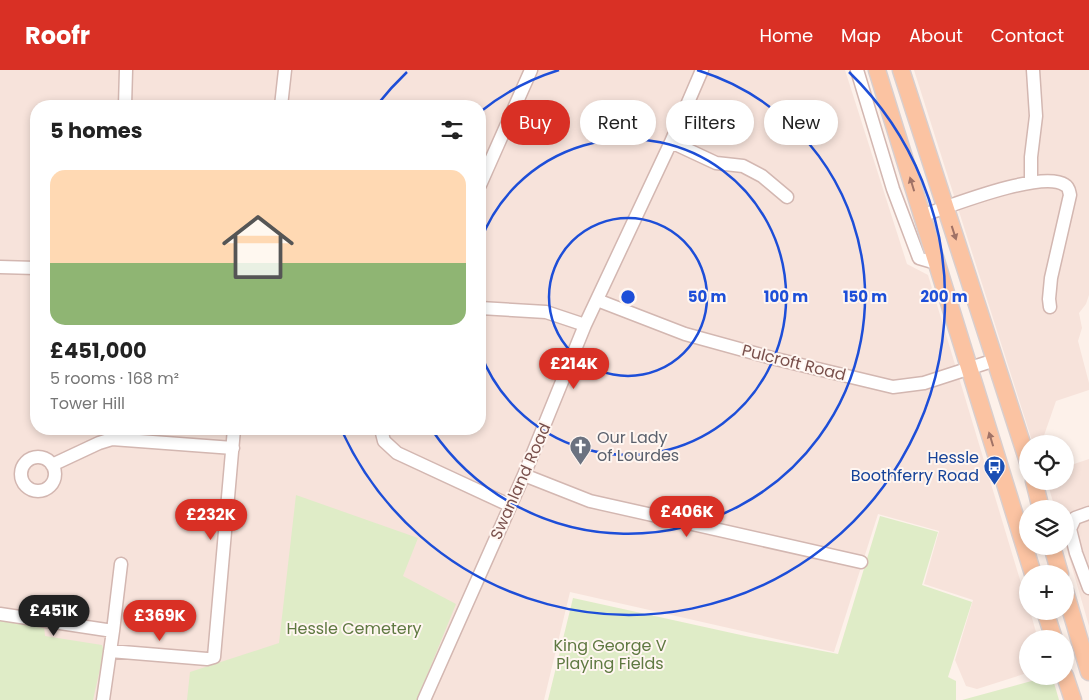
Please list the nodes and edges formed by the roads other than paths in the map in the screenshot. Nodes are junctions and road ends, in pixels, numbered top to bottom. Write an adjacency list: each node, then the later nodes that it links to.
1 (126, 70): 9 (street)
2 (285, 70): 10 (street)
3 (532, 70): 14 (street)
4 (702, 70): 11 (street, Swanland Road)
5 (857, 70): 19 (street)
6 (876, 70): 18 (main road, one-way to 6)
7 (902, 70): 17 (main road)
8 (1033, 70): 15 (street)
9 (125, 100)
10 (282, 100)
11 (689, 100)
12 (670, 145): 22 (street, Swanland Road)
13 (677, 145): 16 (street)
14 (486, 172)
15 (1031, 182): 17 (street); 23 (street)
16 (786, 197)
17 (946, 208): 18 (street); 26 (main road, one-way to 26)
18 (922, 216): 19 (main road)
19 (936, 262): 27 (main road)
20 (0, 267): 21 (street)
21 (30, 268)
22 (597, 300): 25 (street, Swanland Road); 27 (street, Pulcroft Road)
23 (1050, 307)
24 (486, 308): 25 (street)
25 (585, 325): 33 (street, Swanland Road)
26 (995, 360): 27 (street, Pulcroft Road); 30 (main road)
27 (969, 369): 38 (main road, one-way to 27)
28 (234, 435): 31 (street)
29 (382, 435): 34 (street)
30 (1019, 435)
31 (233, 448): 32 (street); 43 (street)
32 (52, 465)
33 (524, 475): 34 (street, Swanland Road); 36 (street)
34 (509, 505): 47 (street, Swanland Road)
35 (1089, 513): 39 (street)
36 (861, 562)
37 (121, 564): 42 (street)
38 (1030, 565)
39 (1089, 588)
40 (0, 614): 42 (street)
41 (1074, 620): 44 (main road)
42 (113, 631): 43 (street)
43 (110, 652): 46 (street)
44 (1089, 672)
45 (1068, 685): 48 (main road)
46 (103, 700)
47 (424, 700)
48 (1073, 700)

